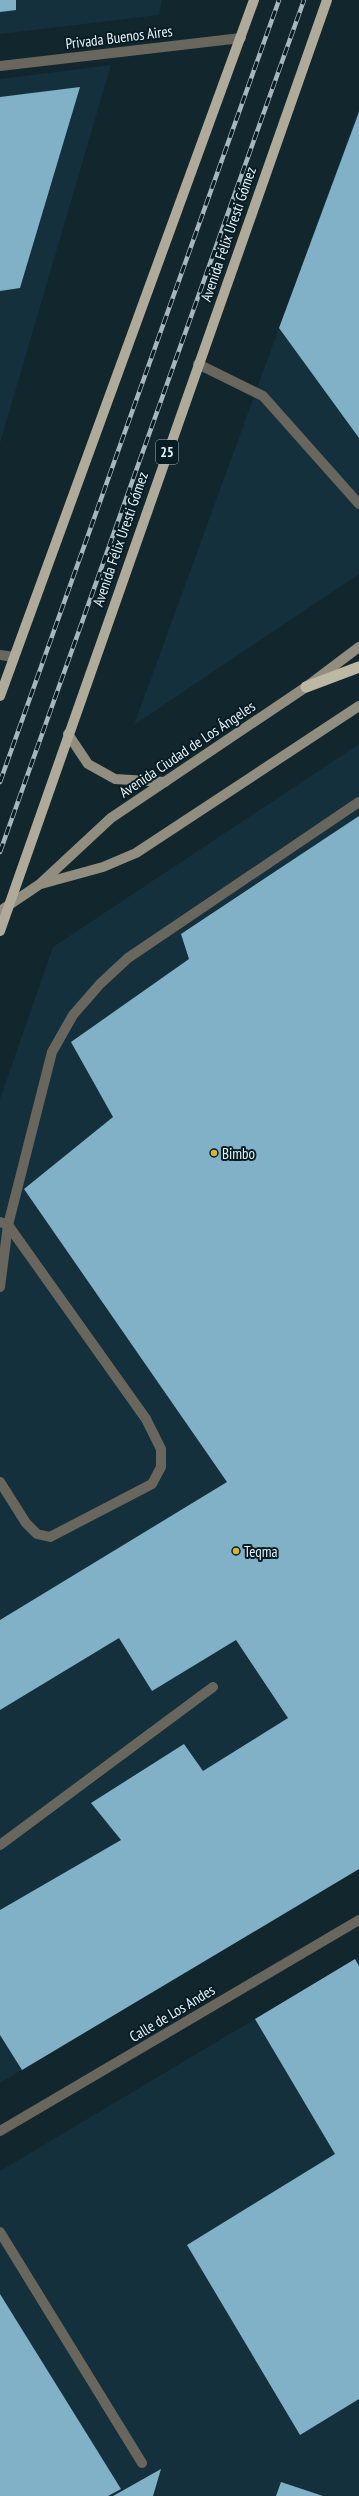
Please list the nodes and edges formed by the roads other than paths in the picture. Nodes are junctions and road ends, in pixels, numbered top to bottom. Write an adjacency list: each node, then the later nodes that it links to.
1 (254, 0): 3 (main road)
2 (327, 0): 5 (main road, Avenida Félix Uresti Gómez / 25)
3 (241, 38): 4 (street, Privada Buenos Aires); 9 (main road)
4 (0, 66)
5 (198, 364): 6 (street); 14 (main road, Avenida Félix Uresti Gómez / 25)
6 (359, 504)
7 (359, 647): 11 (main road, Avenida Ciudad de Los Ángeles)
8 (0, 655): 9 (street)
9 (14, 656): 12 (main road)
10 (359, 667): 11 (highway)
11 (306, 687): 15 (main road, Avenida Ciudad de Los Ángeles)
12 (0, 696)
13 (359, 706): 17 (main road, Avenida Ciudad de Los Ángeles)
14 (68, 734): 15 (main road); 18 (main road, Avenida Félix Uresti Gómez / 25)
15 (165, 782): 17 (main road, Avenida Ciudad de Los Ángeles)
16 (359, 802): 20 (street)
17 (40, 884): 18 (main road, Avenida Ciudad de Los Ángeles)
18 (4, 908): 19 (main road, Avenida Félix Uresti Gómez / 25)
19 (0, 931)
20 (4, 1224): 21 (street); 22 (street)
21 (0, 1284)
22 (0, 1482)
23 (213, 1687): 24 (street)
24 (0, 1845)
25 (359, 1920): 26 (street, Calle de Los Andes)
26 (0, 2131)
27 (0, 2232): 28 (street)
28 (142, 2463)

